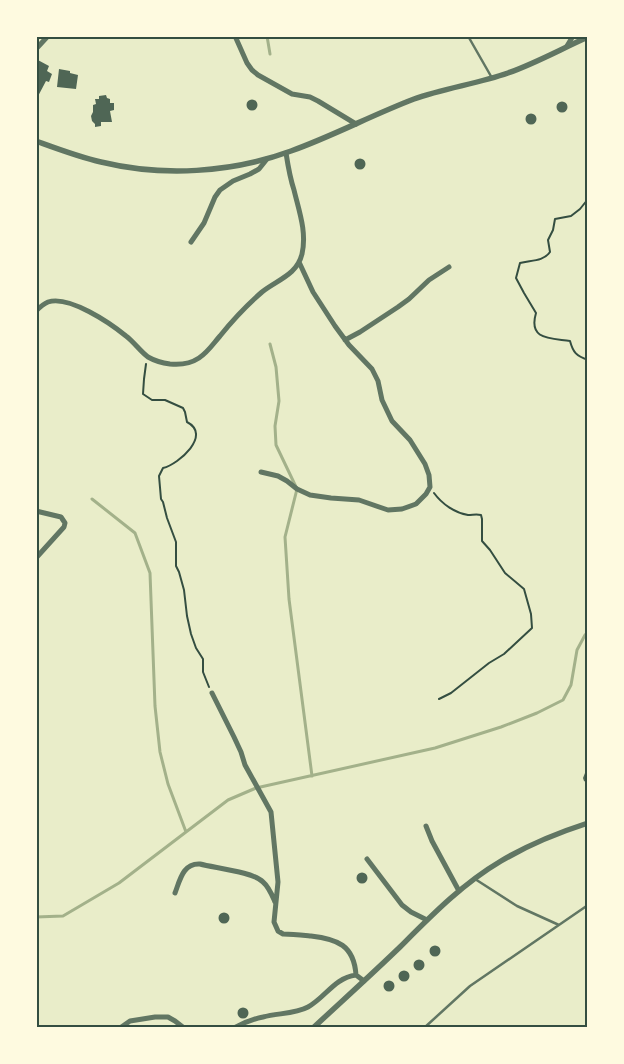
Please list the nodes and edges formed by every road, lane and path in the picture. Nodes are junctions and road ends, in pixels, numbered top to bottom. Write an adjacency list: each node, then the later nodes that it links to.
1 (48, 36): 7 (street)
2 (235, 36): 9 (street)
3 (468, 36): 8 (lane)
4 (573, 36): 6 (street)
5 (588, 36): 6 (street)
6 (567, 46): 8 (street)
7 (36, 49)
8 (492, 78): 9 (street)
9 (356, 124): 11 (street)
10 (36, 141): 12 (street)
11 (286, 153): 12 (street); 15 (street)
12 (267, 159): 14 (street)
13 (588, 199): 20 (path)
14 (191, 242)
15 (299, 262): 18 (street); 19 (street)
16 (449, 267): 18 (street)
17 (36, 312): 19 (street)
18 (345, 340): 22 (street)
19 (148, 357): 25 (path)
20 (588, 360)
21 (261, 472): 22 (street)
22 (430, 487): 26 (path)
23 (36, 511): 24 (street)
24 (36, 558)
25 (212, 694): 33 (street)
26 (439, 699)
27 (588, 823): 30 (street)
28 (426, 826): 31 (street)
29 (367, 859): 35 (street)
30 (475, 879): 31 (street); 36 (lane)
31 (459, 891): 35 (street)
32 (175, 893): 33 (street)
33 (276, 903): 37 (street)
34 (588, 905): 36 (lane)
35 (427, 920): 38 (street)
36 (559, 925): 43 (lane)
37 (356, 976): 38 (street); 41 (street)
38 (364, 981): 42 (street)
39 (120, 1028): 40 (street)
40 (184, 1028)
41 (234, 1028)
42 (313, 1028)
43 (424, 1028)

